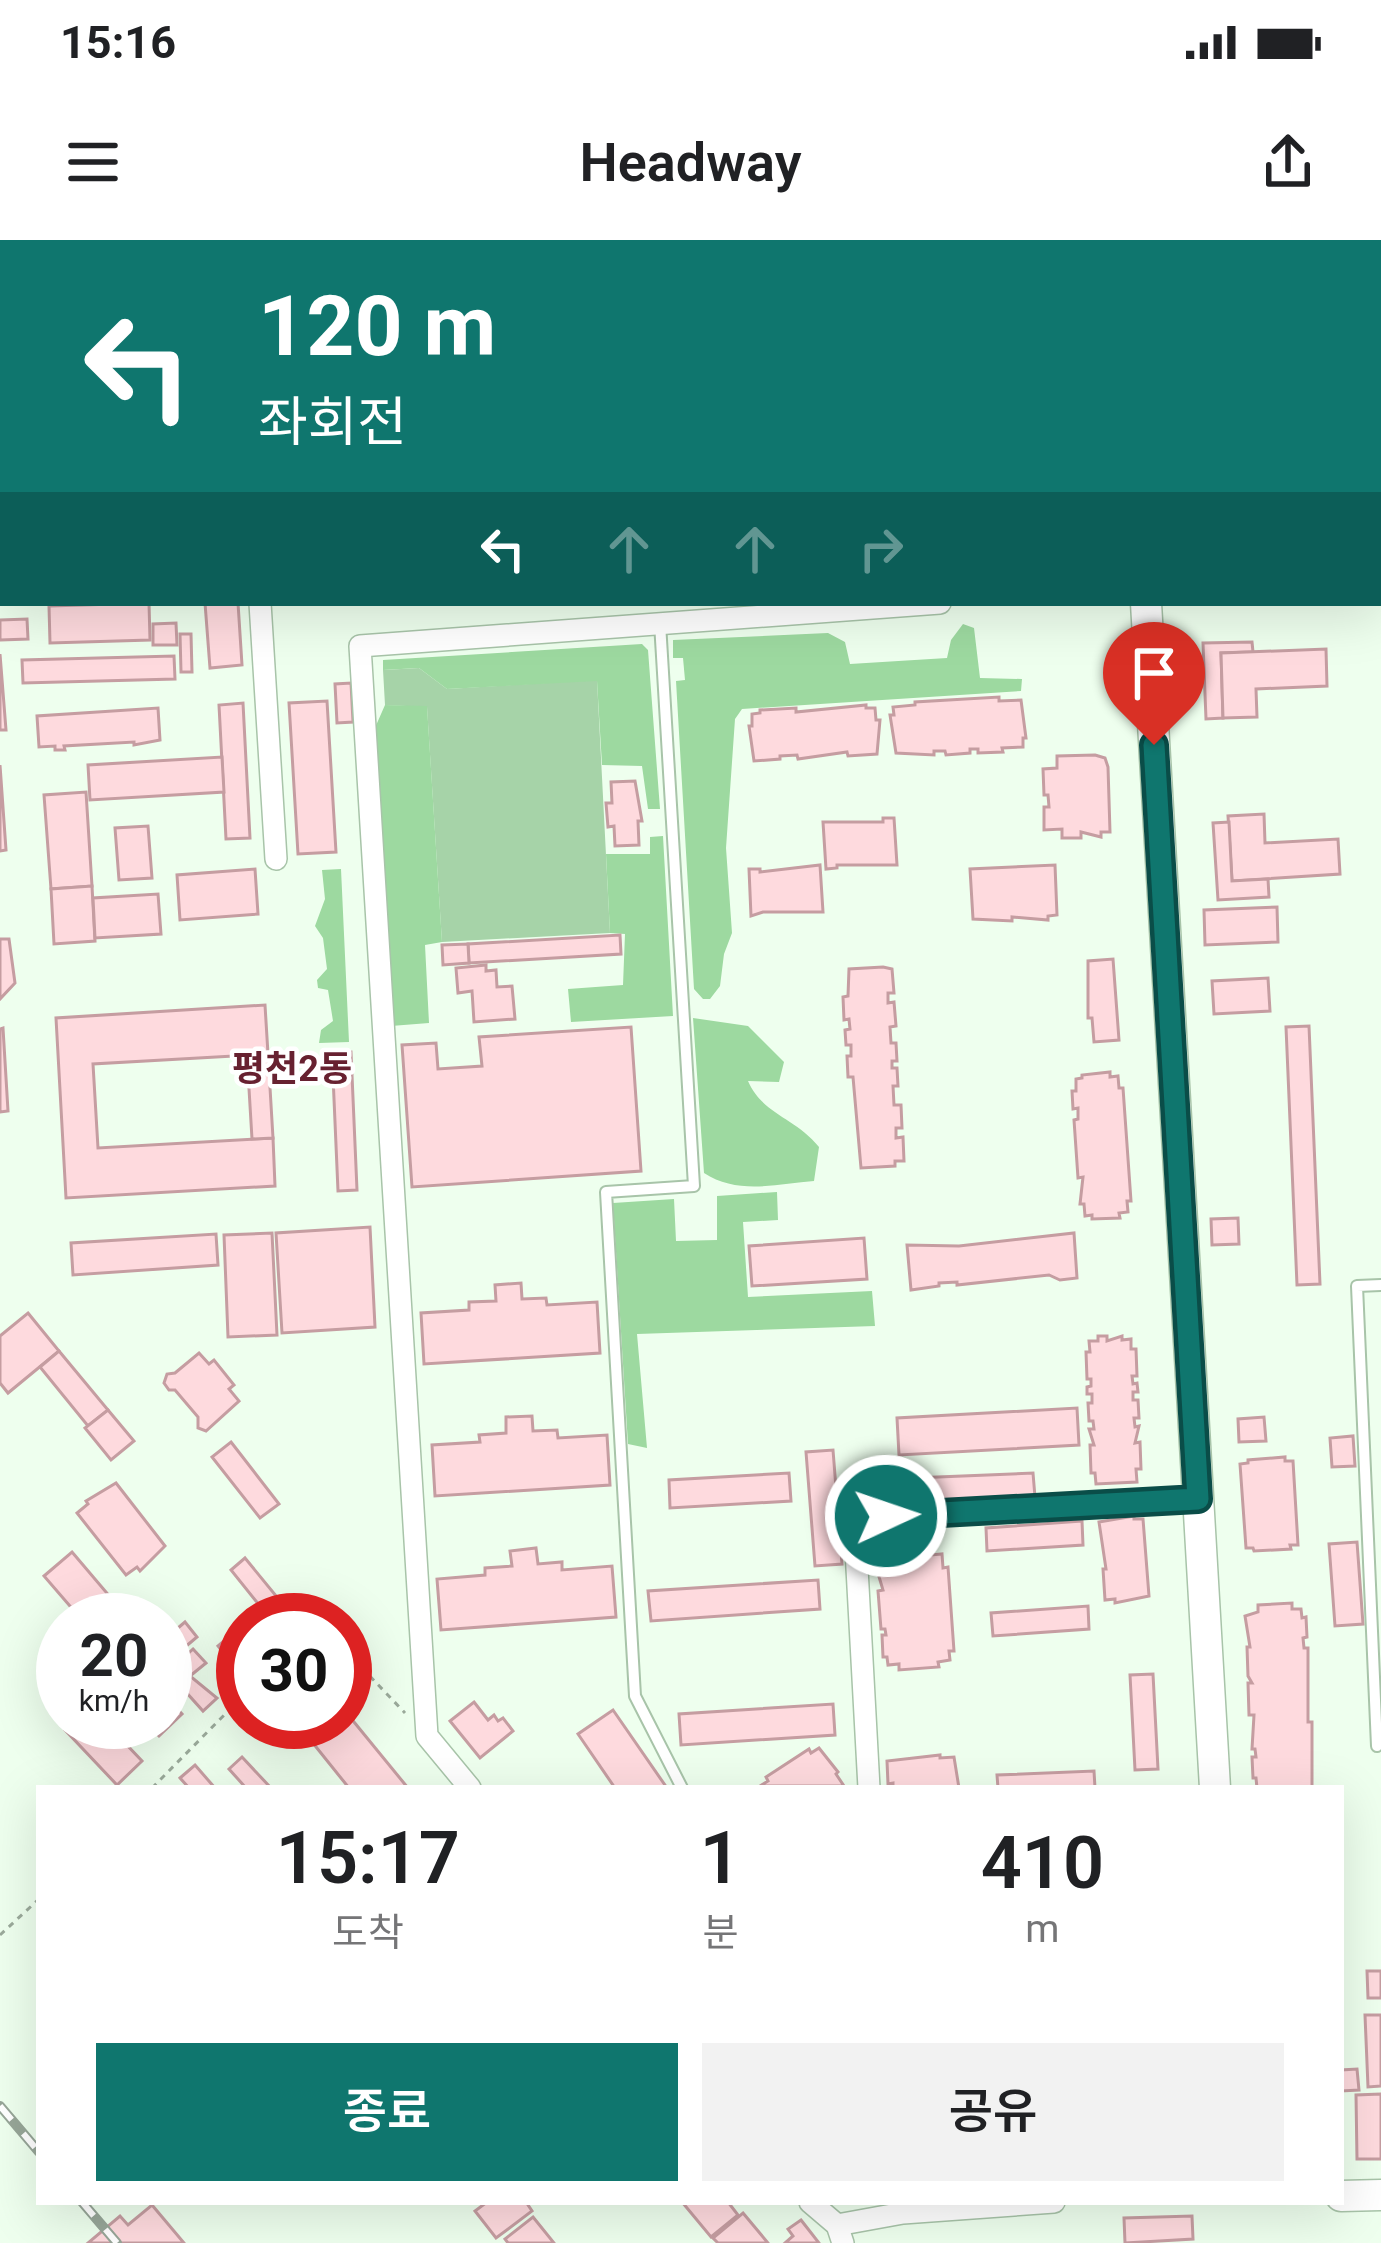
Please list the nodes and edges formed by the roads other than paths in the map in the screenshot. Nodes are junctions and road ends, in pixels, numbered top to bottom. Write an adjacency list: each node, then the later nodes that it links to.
1 (260, 606): 5 (street)
2 (896, 606): 4 (street)
3 (1146, 606): 7 (street)
4 (660, 622): 9 (street); 10 (lane)
5 (276, 859)
6 (1381, 1285): 8 (lane)
7 (1198, 1499): 11 (street); 12 (street)
8 (1377, 1746)
9 (468, 1785)
10 (680, 1785)
11 (869, 1785)
12 (1215, 1785)
13 (1381, 2195): 14 (street)
14 (1344, 2196)
15 (813, 2205): 17 (street)
16 (1013, 2205): 17 (street)
17 (840, 2234)

